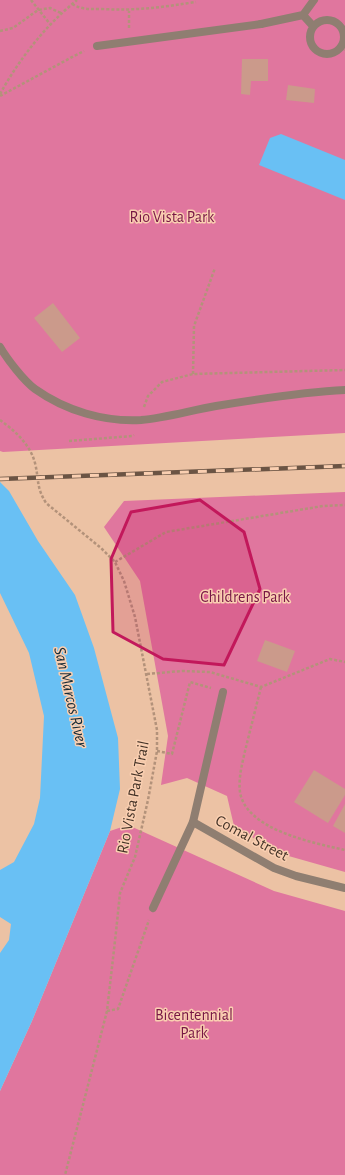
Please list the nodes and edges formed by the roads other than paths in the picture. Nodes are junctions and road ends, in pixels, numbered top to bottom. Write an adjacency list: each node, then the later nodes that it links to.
1 (314, 0): 2 (street)
2 (303, 14): 3 (street); 4 (street)
3 (313, 26): 5 (street); 5 (street)
4 (97, 46)
5 (343, 48)
6 (0, 347): 7 (street)
7 (345, 390)
8 (223, 692): 9 (street)
9 (193, 822): 10 (street, Comal Street); 11 (street)
10 (345, 888)
11 (153, 908)

